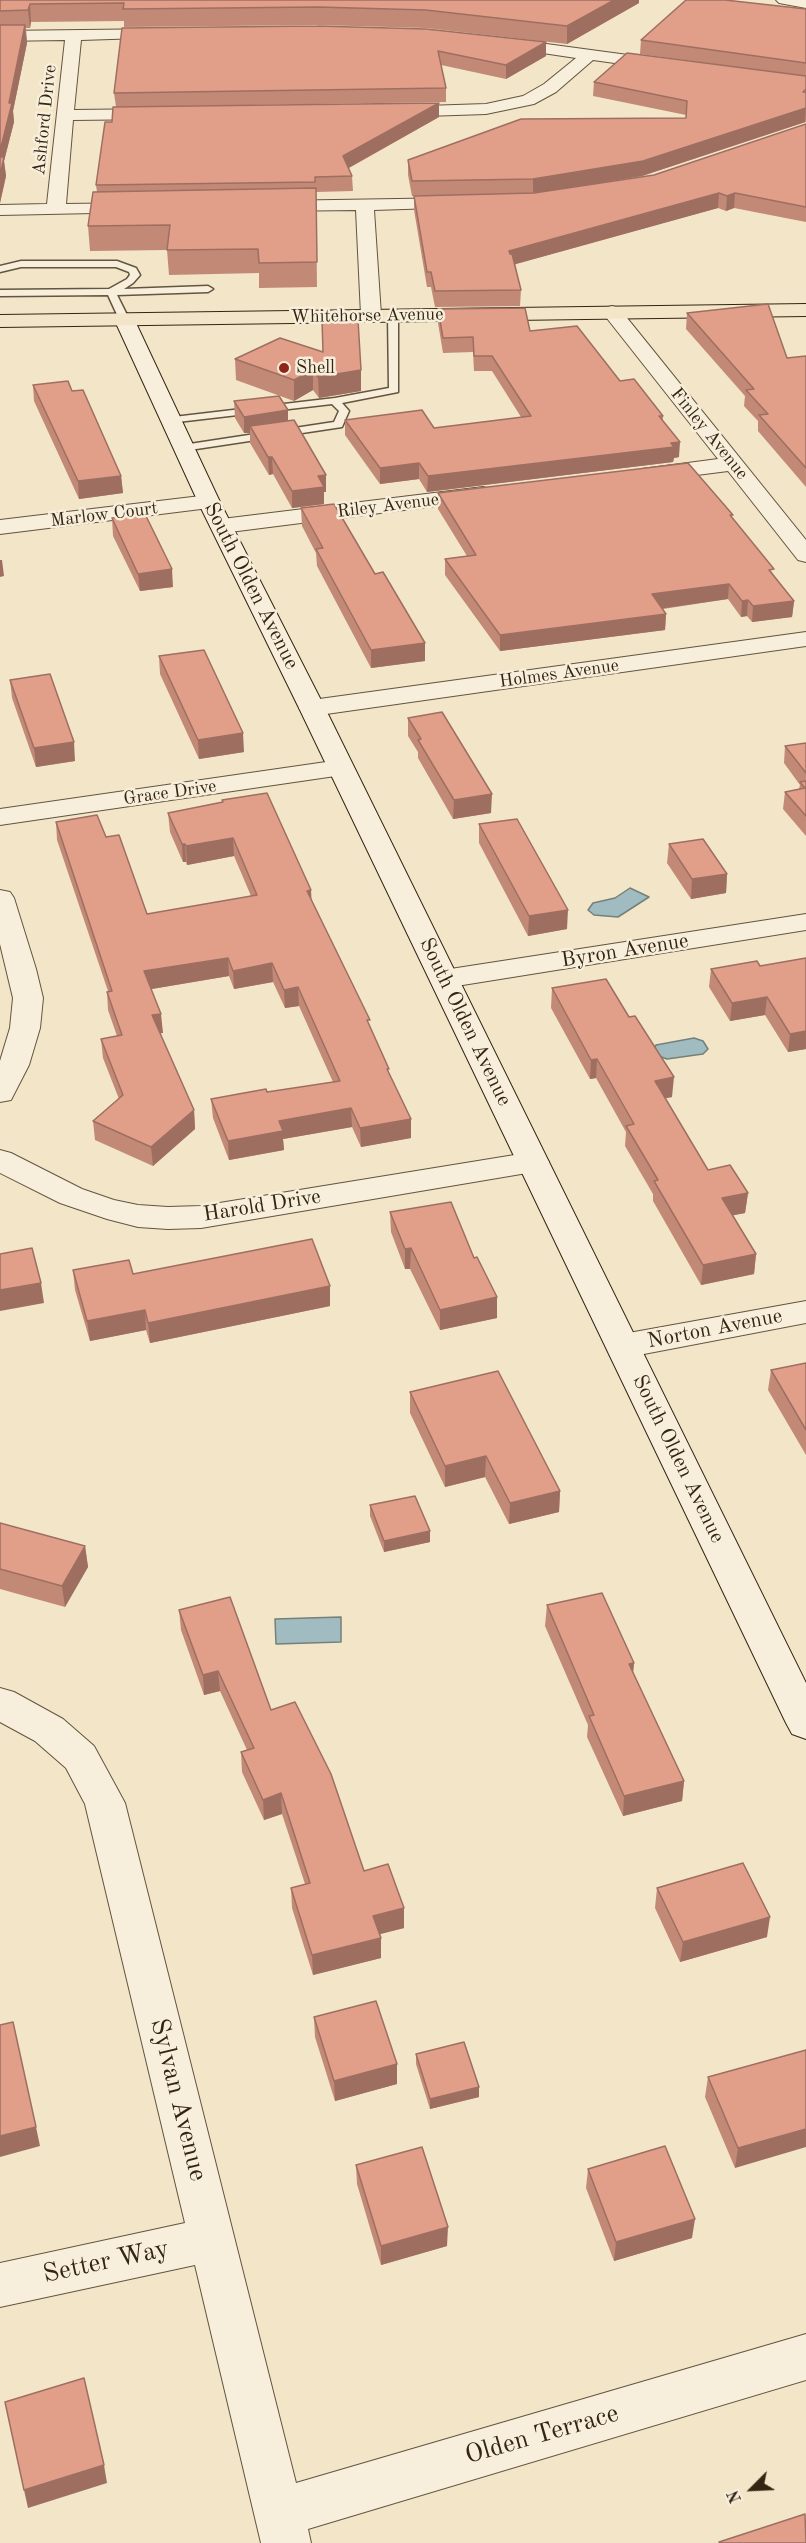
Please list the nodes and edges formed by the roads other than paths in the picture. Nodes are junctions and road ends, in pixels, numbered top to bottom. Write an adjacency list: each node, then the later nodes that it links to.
1 (784, 0): 2 (street)
2 (806, 3)
3 (178, 33): 4 (street)
4 (74, 35): 5 (street); 11 (street, Ashford Drive)
5 (0, 36)
6 (491, 41): 7 (street)
7 (590, 54): 8 (street); 9 (street)
8 (681, 67)
9 (379, 112)
10 (170, 114): 11 (street)
11 (65, 115): 16 (street, Ashford Drive)
12 (476, 203): 13 (street)
13 (365, 205): 14 (street); 24 (street)
14 (258, 206)
15 (152, 208): 16 (street)
16 (57, 209): 17 (street)
17 (0, 210)
18 (0, 269): 20 (lane)
19 (208, 289): 20 (lane)
20 (111, 292): 21 (lane); 27 (lane)
21 (0, 293)
22 (806, 310): 23 (main road, Whitehorse Avenue)
23 (612, 312): 25 (main road, Whitehorse Avenue); 31 (street, Finley Avenue)
24 (371, 315): 25 (main road, Whitehorse Avenue); 27 (main road, Whitehorse Avenue)
25 (393, 315): 28 (lane)
26 (0, 321): 27 (main road, Whitehorse Avenue)
27 (125, 321): 29 (street, South Olden Avenue)
28 (335, 402): 29 (lane); 30 (lane)
29 (169, 420): 30 (street, South Olden Avenue)
30 (183, 448): 34 (street, South Olden Avenue)
31 (733, 464): 32 (street); 36 (street, Finley Avenue)
32 (626, 477)
33 (507, 491): 34 (street, Riley Avenue)
34 (215, 514): 35 (street, Marlow Court); 38 (street, South Olden Avenue)
35 (0, 527)
36 (806, 555)
37 (806, 639): 38 (street, Holmes Avenue)
38 (312, 708): 39 (street, South Olden Avenue)
39 (340, 768): 40 (street, Grace Drive); 43 (street, South Olden Avenue)
40 (0, 817)
41 (0, 899): 44 (street)
42 (806, 922): 43 (street, Byron Avenue)
43 (444, 979): 46 (street, South Olden Avenue)
44 (0, 1093)
45 (0, 1160): 46 (street, Harold Drive)
46 (533, 1162): 48 (street, South Olden Avenue)
47 (806, 1312): 48 (street, Norton Avenue)
48 (623, 1346): 50 (street, South Olden Avenue)
49 (0, 1703): 51 (street, Sylvan Avenue)
50 (806, 1724)
51 (212, 2239): 52 (street, Setter Way); 54 (street, Sylvan Avenue)
52 (0, 2285)
53 (806, 2357): 54 (street, Olden Terrace)
54 (282, 2528)

